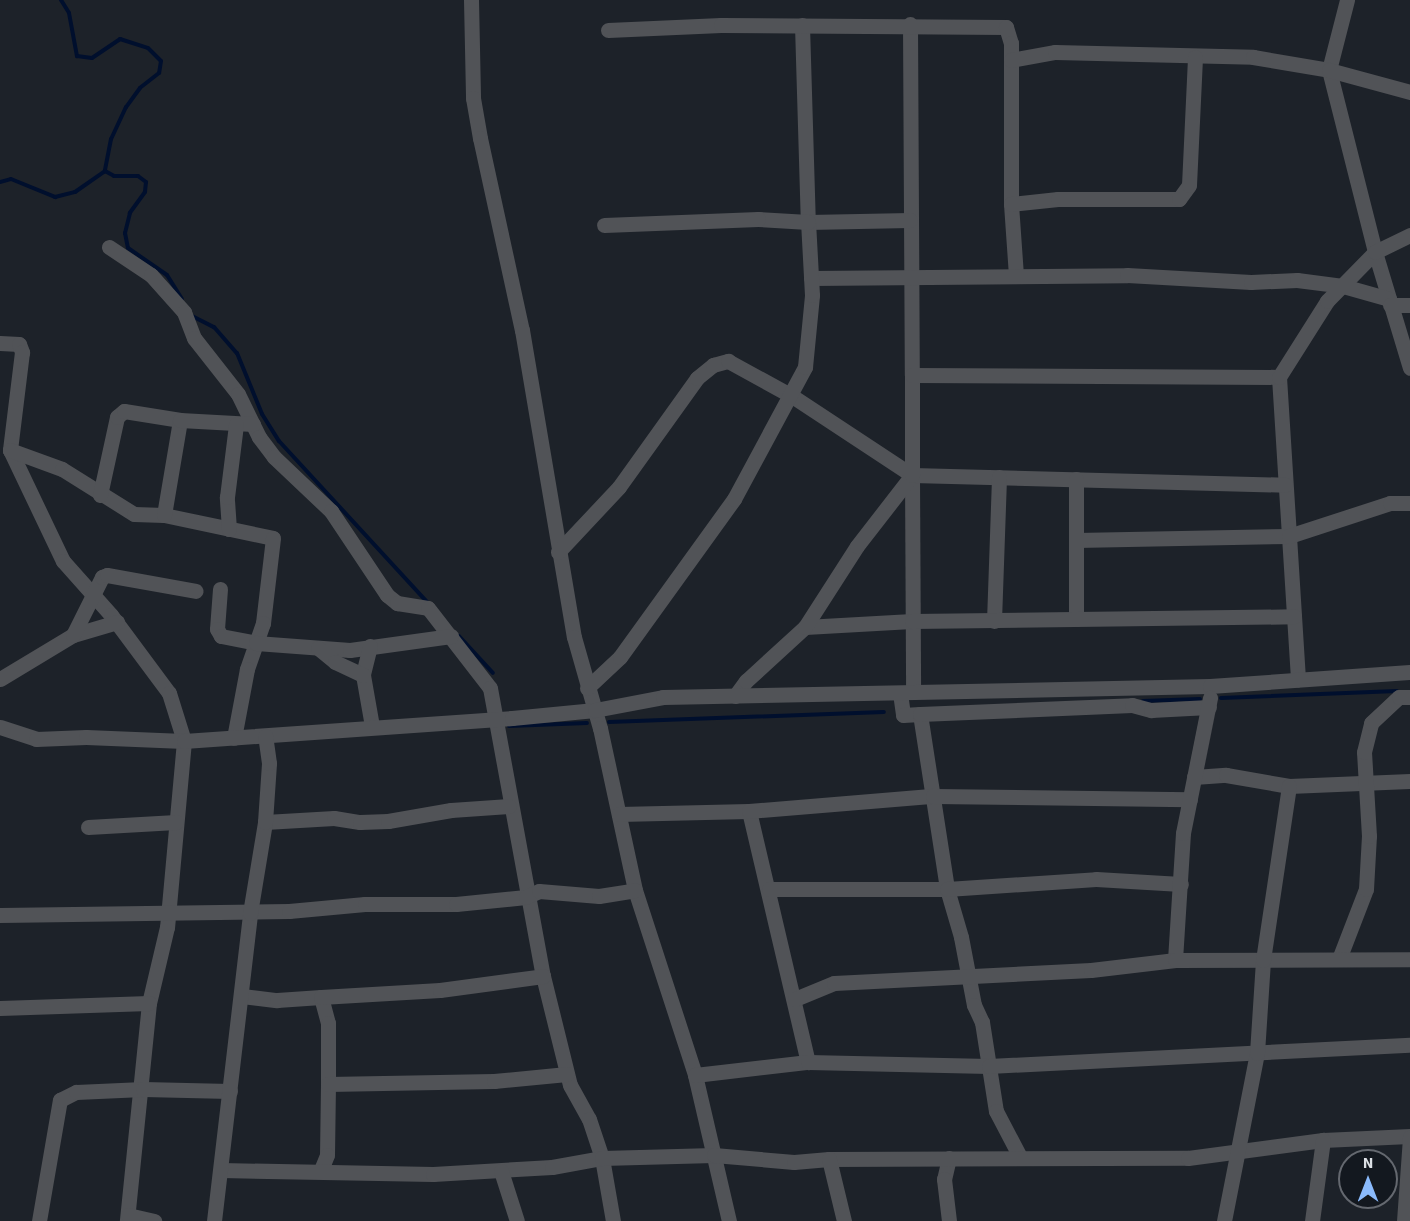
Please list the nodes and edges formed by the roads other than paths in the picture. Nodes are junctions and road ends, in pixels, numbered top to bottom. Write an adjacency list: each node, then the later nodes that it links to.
1 (471, 0): 42 (street)
2 (1347, 0): 8 (street)
3 (910, 24): 4 (street); 7 (street); 11 (street)
4 (802, 25): 5 (street); 12 (street)
5 (608, 30)
6 (1194, 57): 7 (street); 8 (street); 10 (street)
7 (1011, 60): 10 (street)
8 (1329, 70): 9 (street); 16 (street)
9 (1410, 92)
10 (1011, 204): 17 (street)
11 (910, 220): 12 (street); 19 (street)
12 (808, 222): 13 (street); 18 (street)
13 (604, 225)
14 (1410, 236): 16 (street)
15 (109, 247): 29 (street)
16 (1375, 252): 20 (street); 21 (street)
17 (1016, 275): 19 (street); 20 (street)
18 (811, 278): 19 (street); 27 (street)
19 (911, 278): 25 (street)
20 (1343, 286): 21 (street); 26 (street)
21 (1389, 302): 22 (street); 24 (street)
22 (1410, 305)
23 (0, 343): 31 (street)
24 (1410, 368)
25 (912, 375): 26 (street); 32 (street)
26 (1279, 377): 35 (street)
27 (792, 396): 32 (street); 42 (street); 62 (street)
28 (180, 420): 30 (street); 36 (street); 38 (street)
29 (253, 424): 30 (street); 53 (street)
30 (236, 425): 39 (street)
31 (10, 450): 36 (street); 45 (street)
32 (912, 475): 33 (street); 48 (street); 51 (street)
33 (999, 477): 34 (street); 49 (street)
34 (1076, 479): 35 (street); 41 (street)
35 (1285, 485): 40 (street)
36 (100, 495): 38 (street)
37 (1410, 502): 40 (street)
38 (164, 515): 39 (street)
39 (229, 529): 54 (street)
40 (1289, 536): 41 (street); 46 (street)
41 (1076, 540): 47 (street)
42 (558, 552): 62 (street)
43 (220, 589): 54 (street)
44 (196, 591): 45 (street)
45 (94, 597): 50 (street); 52 (street)
46 (1294, 616): 47 (street); 59 (street)
47 (1076, 620): 49 (street)
48 (912, 621): 49 (street); 51 (street); 63 (street)
49 (994, 621)
50 (117, 622): 52 (street); 74 (street)
51 (805, 627): 64 (street)
52 (73, 635): 60 (street)
53 (451, 636): 55 (street); 69 (street)
54 (256, 643): 56 (street); 73 (street)
55 (370, 646): 56 (street); 58 (street)
56 (318, 648): 58 (street)
57 (1410, 672): 59 (street)
58 (363, 675): 70 (street)
59 (1298, 679): 61 (street)
60 (0, 680)
61 (1210, 686): 63 (street); 66 (street)
62 (587, 688): 67 (street)
63 (907, 692): 64 (street); 68 (street)
64 (735, 696): 67 (street)
65 (1410, 697): 77 (street)
66 (1209, 707): 68 (street); 75 (street)
67 (595, 710): 69 (street); 83 (street)
68 (920, 714): 79 (street)
69 (496, 719): 70 (street); 81 (street)
70 (372, 726): 72 (street)
71 (0, 727): 74 (street)
72 (265, 736): 73 (street); 85 (street)
73 (234, 738): 74 (street)
74 (184, 741): 84 (street)
75 (1194, 777): 78 (street); 80 (street)
76 (1410, 781): 77 (street)
77 (1364, 783): 78 (street); 95 (street)
78 (1289, 786): 98 (street)
79 (933, 796): 80 (street); 82 (street); 89 (street)
80 (1190, 798): 87 (street)
81 (509, 806): 85 (street); 91 (street)
82 (749, 811): 83 (street); 88 (street)
83 (619, 814): 90 (street)
84 (176, 822): 86 (street); 92 (street)
85 (265, 822): 93 (street)
86 (88, 827)
87 (1181, 884): 89 (street); 97 (street)
88 (769, 889): 89 (street); 103 (street)
89 (947, 889): 100 (street)
90 (635, 891): 91 (street); 111 (street)
91 (526, 897): 93 (street); 99 (street)
92 (167, 912): 93 (street); 94 (street); 104 (street)
93 (250, 913): 101 (street)
94 (0, 915)
95 (1339, 959): 96 (street); 98 (street)
96 (1410, 959)
97 (1175, 960): 98 (street); 100 (street)
98 (1263, 960): 107 (street)
99 (543, 976): 102 (street); 110 (street)
100 (969, 976): 103 (street); 109 (street)
101 (242, 996): 102 (street); 114 (street)
102 (321, 997): 112 (street)
103 (795, 999): 108 (street)
104 (149, 1003): 105 (street); 113 (street)
105 (0, 1008)
106 (1410, 1045): 107 (street)
107 (1257, 1053): 109 (street); 117 (street)
108 (808, 1062): 109 (street); 111 (street)
109 (989, 1066): 119 (street)
110 (567, 1074): 112 (street); 120 (street)
111 (696, 1075): 118 (street)
112 (328, 1084): 124 (street)
113 (142, 1089): 114 (street); 126 (street); 127 (street)
114 (230, 1091): 123 (street)
115 (1410, 1136): 116 (street); 137 (street)
116 (1323, 1140): 117 (street); 136 (street)
117 (1238, 1149): 119 (street); 135 (street)
118 (714, 1155): 120 (street); 122 (street); 132 (street)
119 (1019, 1155): 121 (street)
120 (602, 1158): 125 (street); 131 (street)
121 (949, 1158): 122 (street); 134 (street)
122 (829, 1159): 133 (street)
123 (221, 1170): 124 (street); 129 (street)
124 (321, 1170): 125 (street)
125 (501, 1171): 130 (street)
126 (127, 1218): 128 (street)
127 (39, 1221)
128 (154, 1221)
129 (214, 1221)
130 (517, 1221)
131 (614, 1221)
132 (729, 1221)
133 (844, 1221)
134 (949, 1221)
135 (1224, 1221)
136 (1312, 1221)
137 (1404, 1221)

